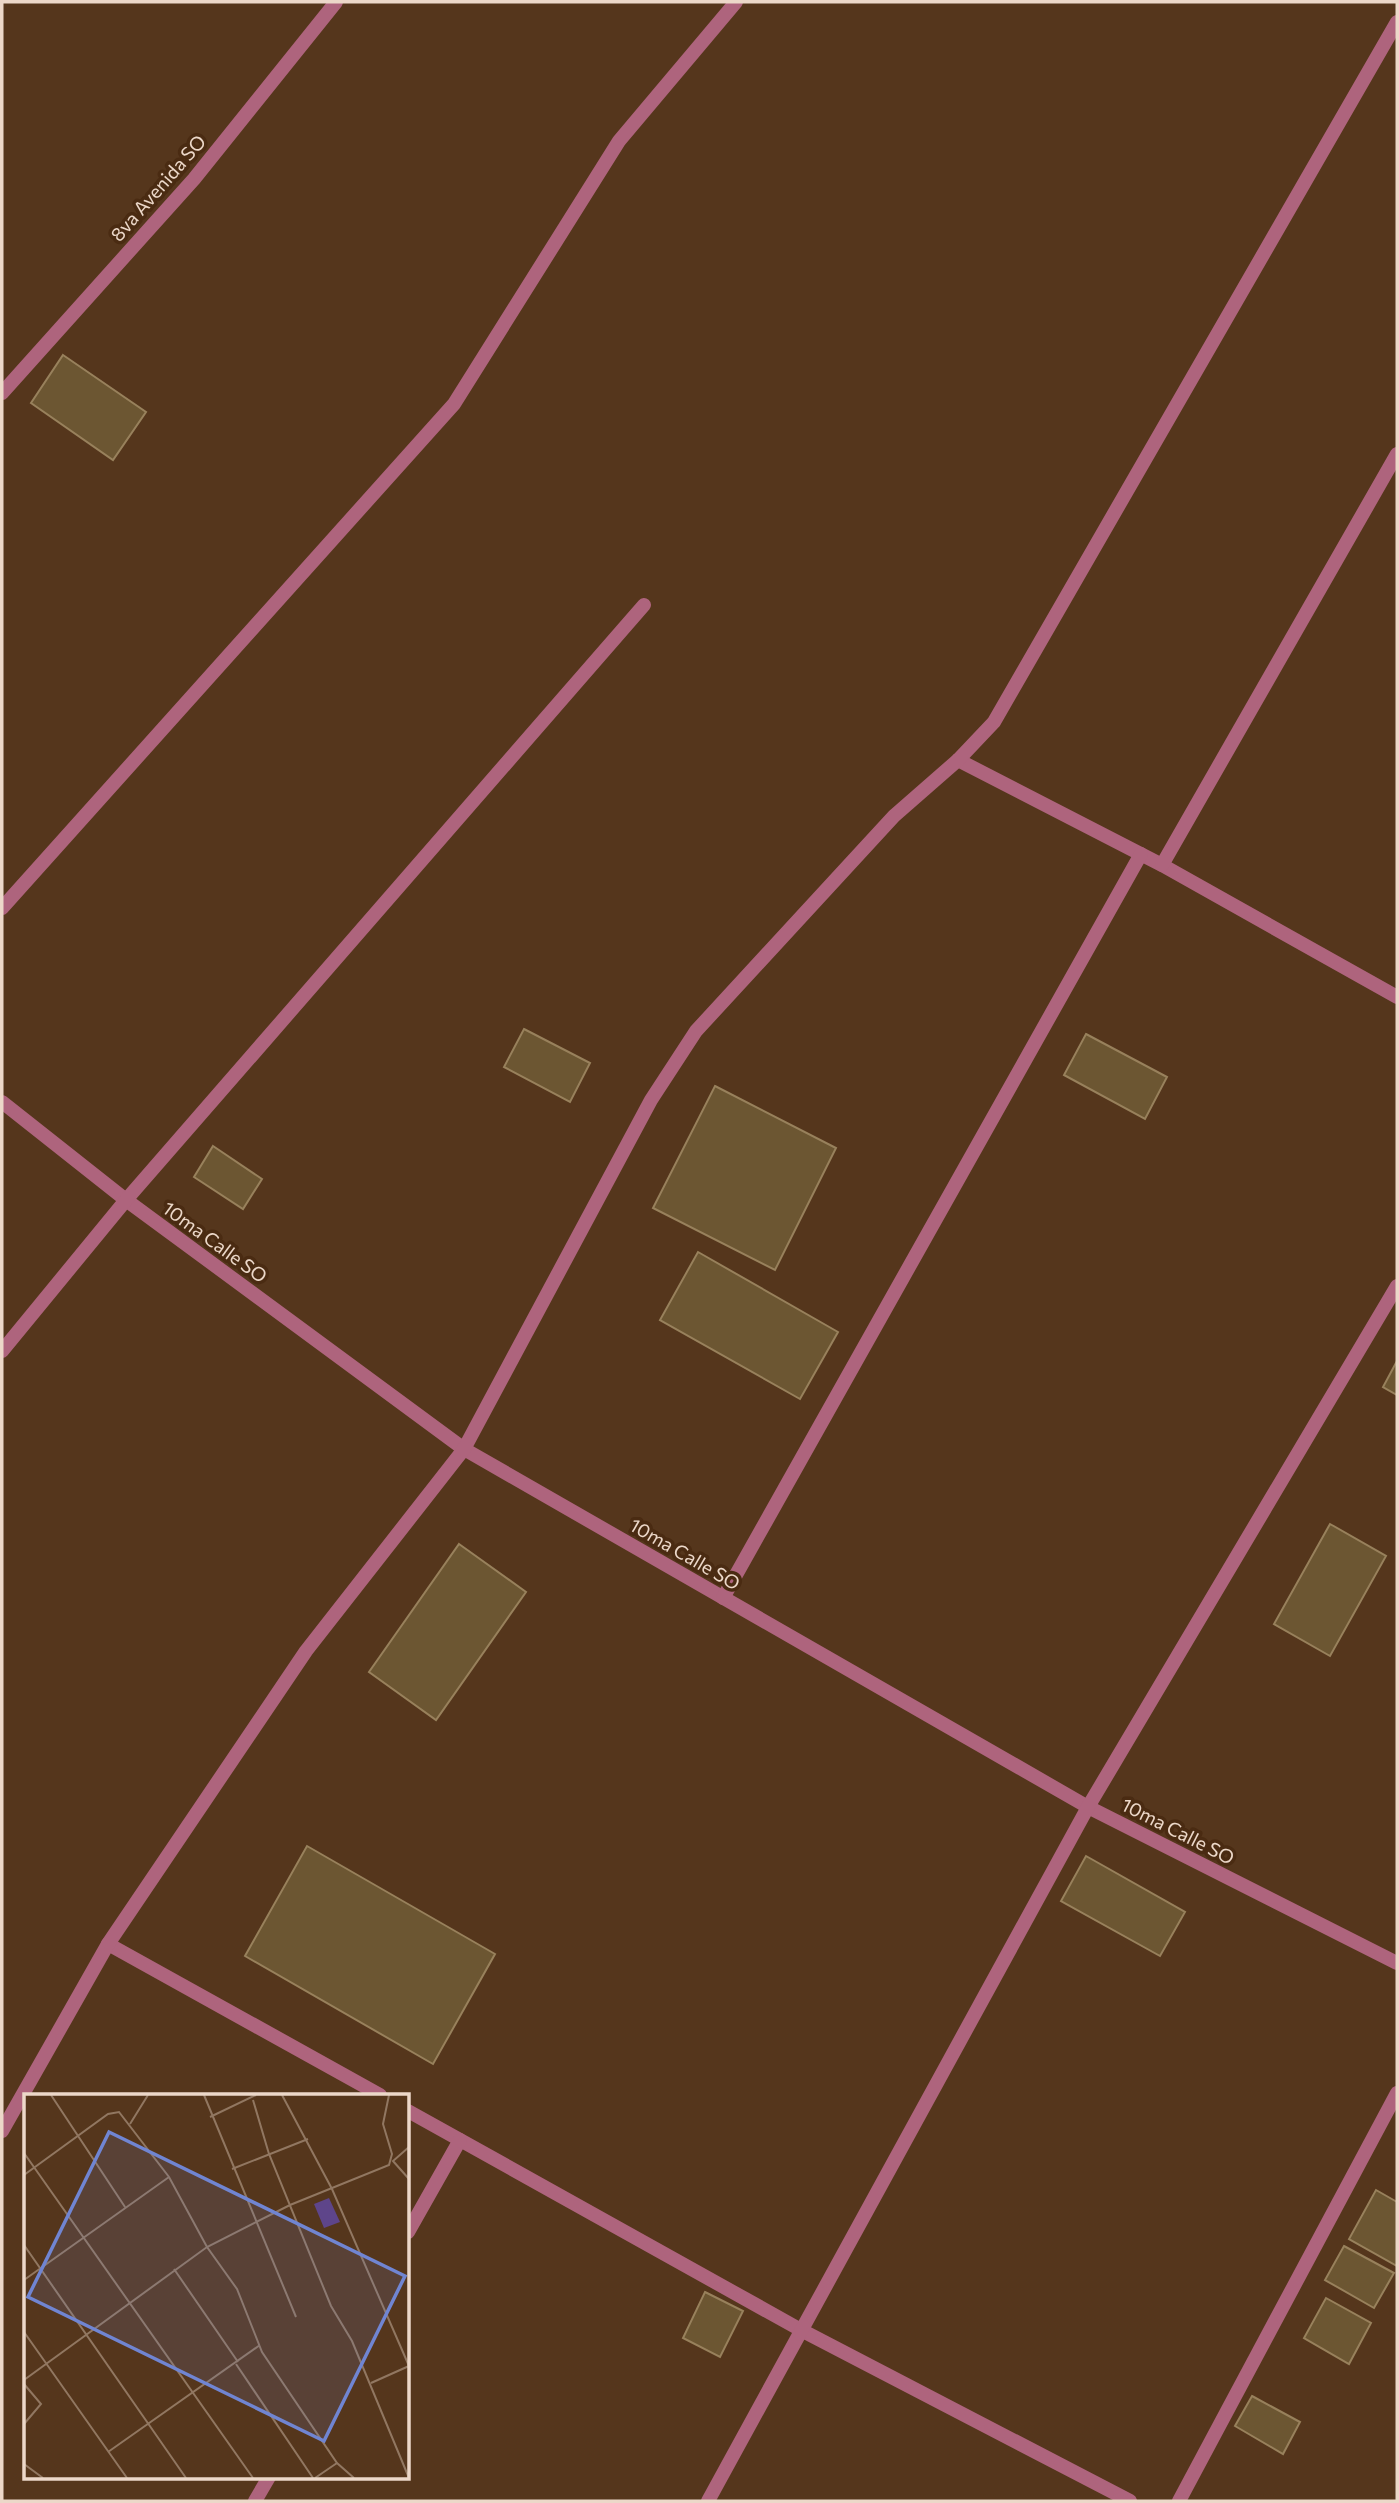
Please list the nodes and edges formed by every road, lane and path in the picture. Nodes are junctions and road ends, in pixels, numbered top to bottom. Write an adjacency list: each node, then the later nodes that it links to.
1 (336, 2): 4 (street, 8va Avenida SO)
2 (736, 2): 10 (street)
3 (1397, 22): 7 (street)
4 (2, 393)
5 (1397, 454): 9 (street)
6 (644, 605): 13 (street)
7 (958, 760): 8 (street); 16 (street)
8 (1141, 854): 9 (street); 17 (street)
9 (1162, 865): 11 (street)
10 (2, 908)
11 (1397, 998)
12 (2, 1102): 13 (street, 10ma Calle SO)
13 (126, 1200): 15 (street); 16 (street, 10ma Calle SO)
14 (1397, 1286): 18 (street)
15 (2, 1351)
16 (464, 1449): 17 (street, 10ma Calle SO); 19 (street)
17 (723, 1598): 18 (street, 10ma Calle SO)
18 (1088, 1807): 20 (street, 10ma Calle SO); 27 (street)
19 (108, 1944): 22 (street); 24 (street)
20 (1397, 1963)
21 (1397, 2093): 32 (street)
22 (378, 2094)
23 (410, 2111): 25 (street)
24 (2, 2131)
25 (460, 2140): 26 (street); 27 (street)
26 (410, 2228)
27 (801, 2330): 30 (street); 31 (street)
28 (268, 2478): 29 (street)
29 (255, 2501)
30 (708, 2501)
31 (1130, 2501)
32 (1179, 2501)

